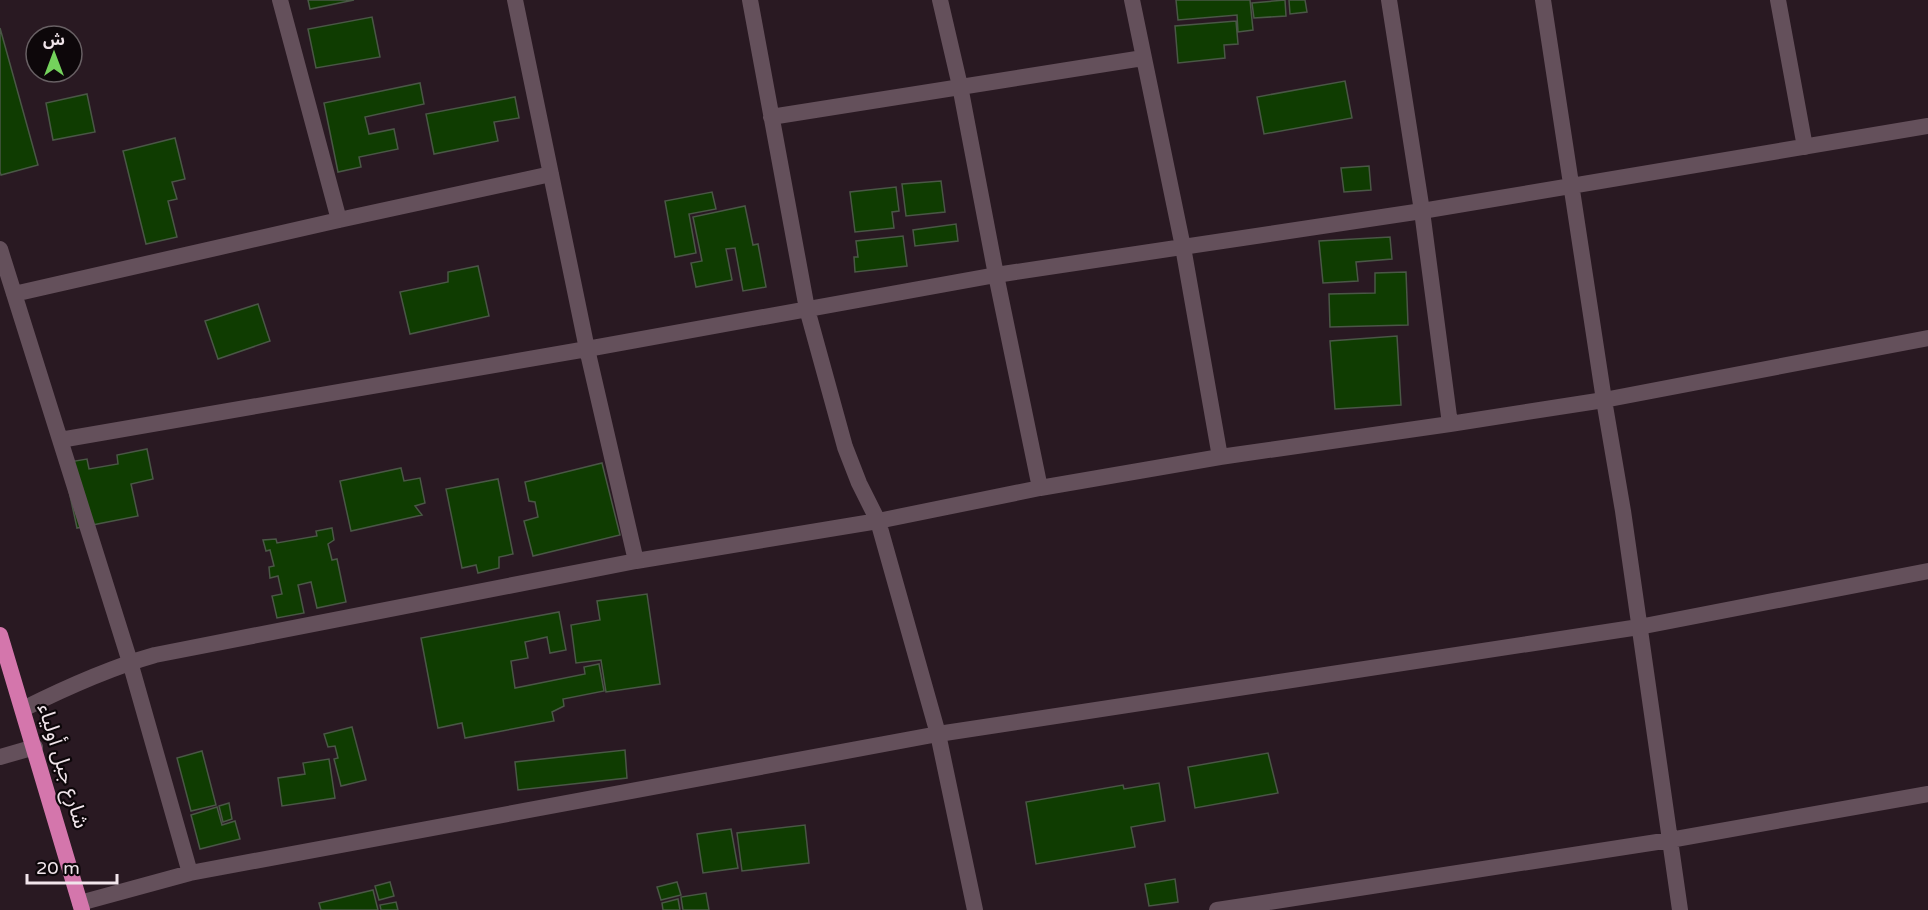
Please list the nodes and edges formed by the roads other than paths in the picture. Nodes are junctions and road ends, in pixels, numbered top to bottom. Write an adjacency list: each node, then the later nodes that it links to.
1 (280, 0): 17 (street)
2 (515, 0): 14 (street)
3 (750, 0): 11 (street)
4 (940, 0): 10 (street)
5 (1132, 0): 9 (street)
6 (1389, 0): 16 (street)
7 (1544, 0): 15 (street)
8 (1778, 0): 13 (street)
9 (1143, 58): 10 (street); 18 (street)
10 (960, 86): 11 (street); 20 (street)
11 (771, 117): 22 (street)
12 (1928, 126): 13 (street)
13 (1805, 147): 15 (street)
14 (551, 174): 17 (street); 24 (street)
15 (1573, 186): 16 (street); 25 (street)
16 (1422, 211): 18 (street); 26 (street)
17 (339, 220): 21 (street)
18 (1183, 247): 20 (street); 28 (street)
19 (0, 249): 21 (street)
20 (996, 275): 22 (street); 29 (street)
21 (14, 294): 27 (street)
22 (807, 309): 24 (street); 30 (street)
23 (1928, 338): 25 (street)
24 (587, 349): 27 (street); 31 (street)
25 (1604, 400): 26 (street); 33 (street)
26 (1450, 424): 28 (street)
27 (60, 440): 35 (street)
28 (1220, 457): 29 (street)
29 (1040, 488): 30 (street)
30 (878, 521): 31 (street); 37 (street)
31 (636, 561): 35 (street)
32 (1928, 571): 33 (street)
33 (1639, 627): 37 (street); 41 (street)
34 (0, 635): 36 (highway, شارع جبل أولياء)
35 (130, 662): 36 (street); 42 (street)
36 (23, 709): 38 (highway, شارع جبل أولياء)
37 (938, 734): 42 (street); 44 (street)
38 (35, 747): 39 (street); 43 (highway, شارع جبل أولياء)
39 (0, 757)
40 (1928, 794): 41 (street)
41 (1670, 840): 45 (street); 46 (street)
42 (190, 873): 43 (street)
43 (81, 907)
44 (975, 910)
45 (1217, 910)
46 (1680, 910)

